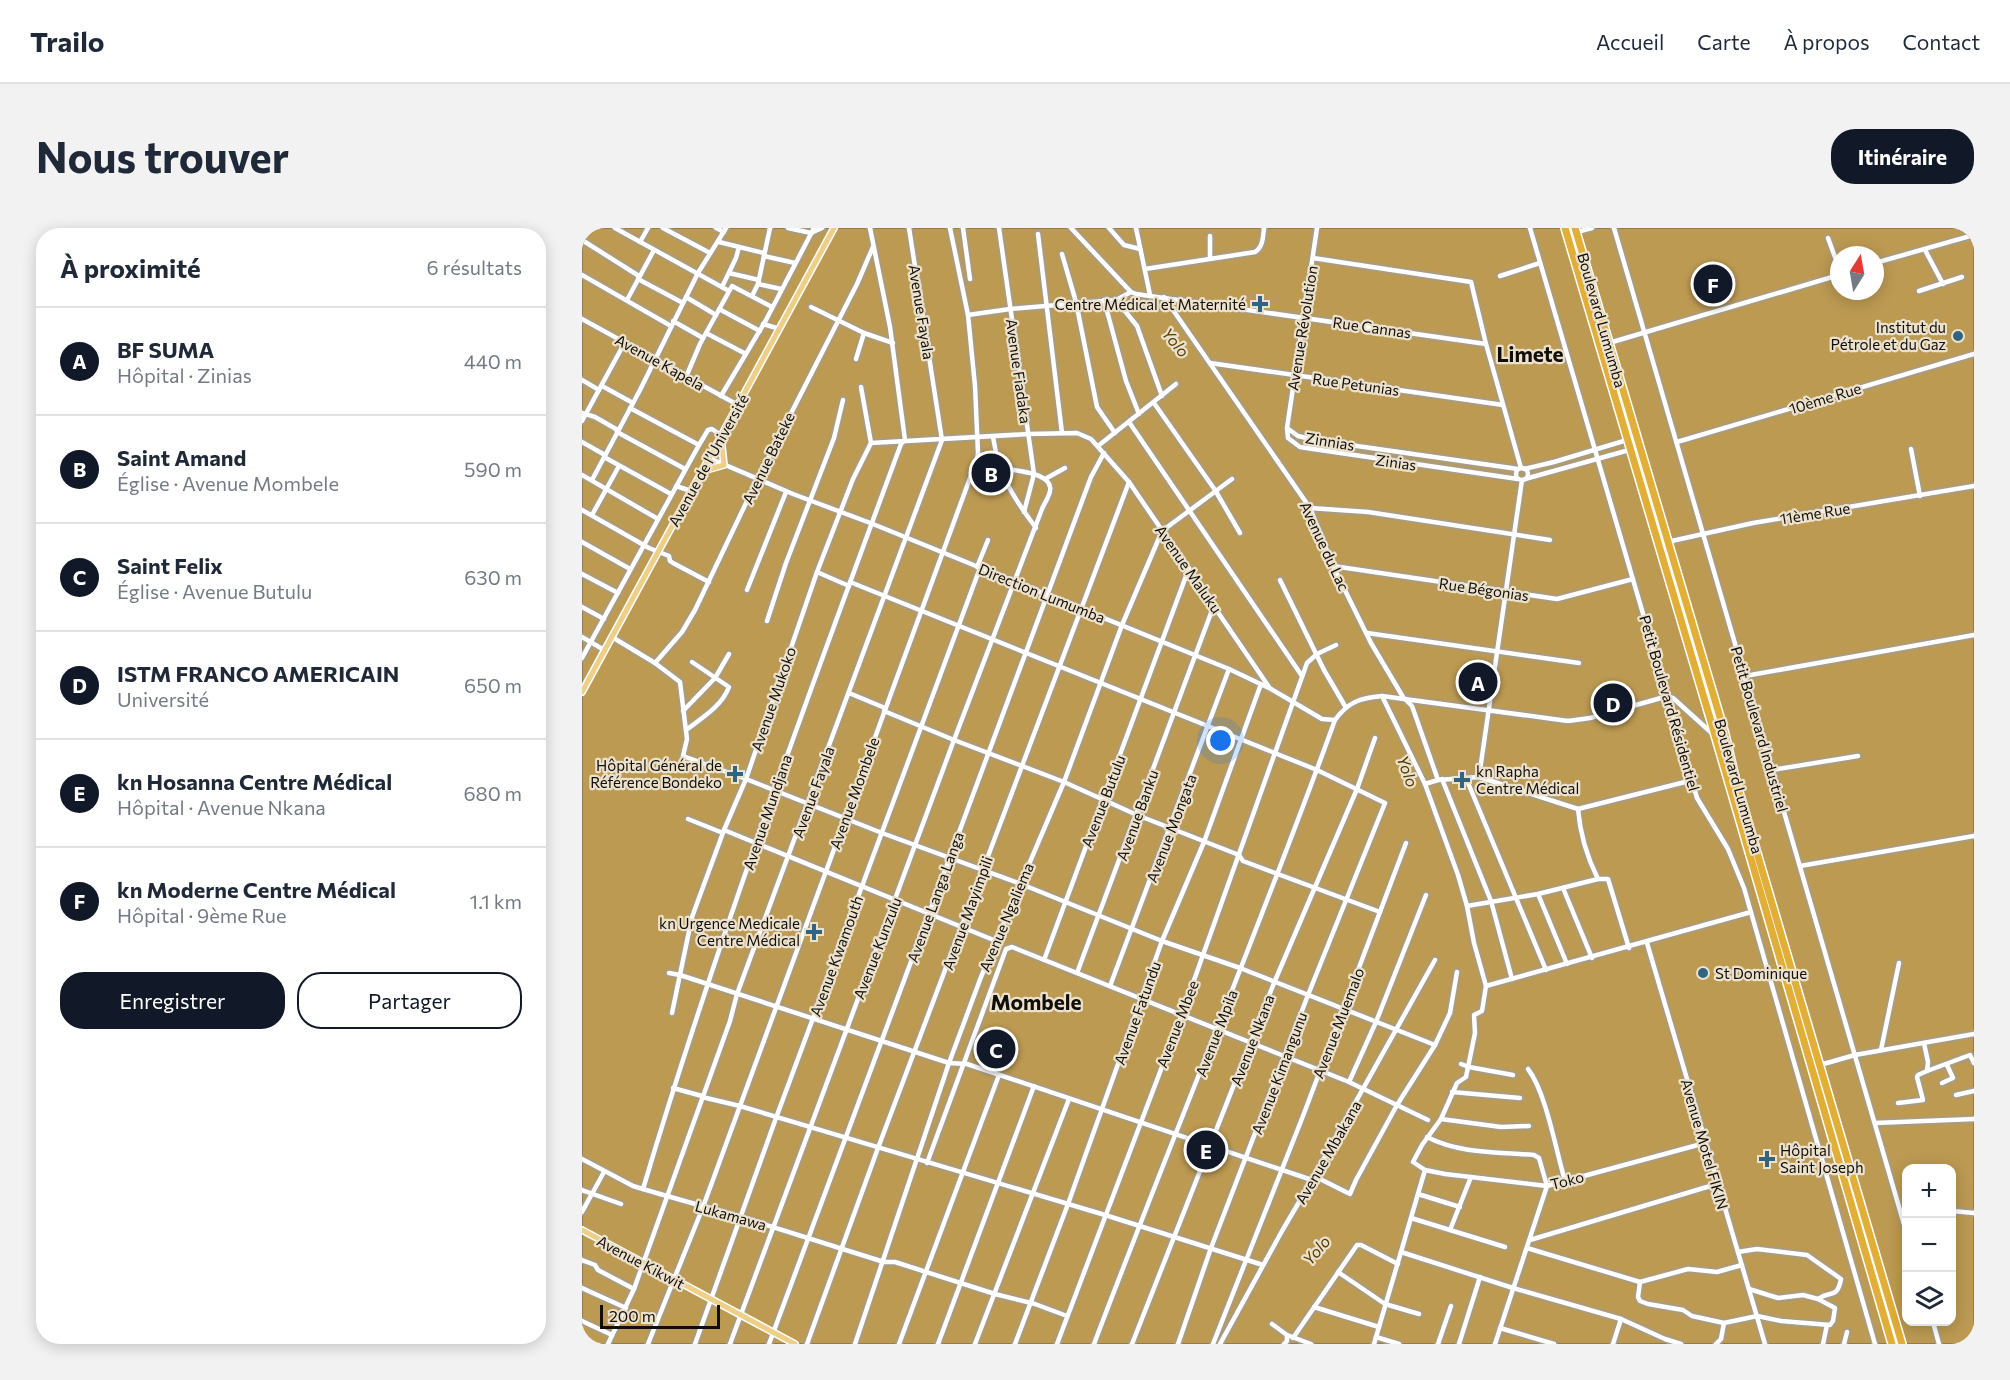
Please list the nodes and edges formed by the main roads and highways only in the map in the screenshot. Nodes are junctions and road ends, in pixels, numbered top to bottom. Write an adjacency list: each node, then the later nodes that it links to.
1 (834, 228): 4 (main road, Avenue de l’Université)
2 (1565, 228): 10 (highway, Boulevard Lumumba)
3 (1576, 230): 11 (highway, Boulevard Lumumba)
4 (721, 435): 5 (main road, Avenue de l’Université); 5 (main road)
5 (702, 471): 6 (main road, Avenue de l’Université)
6 (585, 679): 7 (main road, Avenue de l’Université)
7 (582, 692)
8 (582, 1230): 9 (main road, Avenue Kikwit)
9 (795, 1344)
10 (1892, 1344)
11 (1902, 1344)

